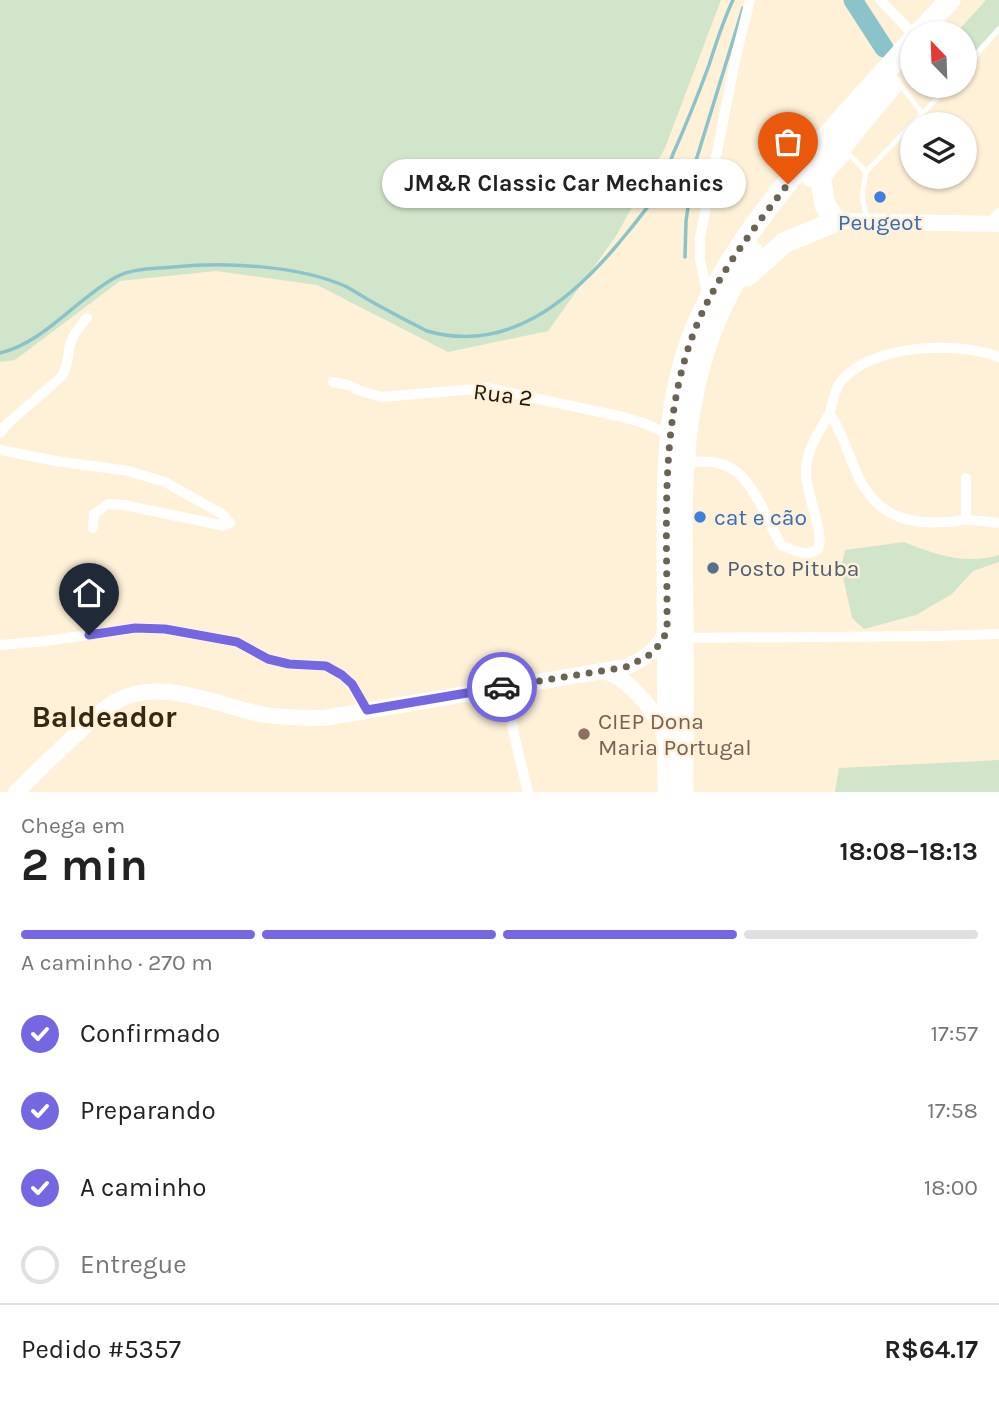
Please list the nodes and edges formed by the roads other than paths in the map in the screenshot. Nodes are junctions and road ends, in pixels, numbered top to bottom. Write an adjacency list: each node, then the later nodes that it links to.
1 (751, 0): 23 (street)
2 (880, 0): 5 (street)
3 (950, 0): 6 (highway)
4 (966, 0): 7 (highway)
5 (900, 21)
6 (930, 21)
7 (948, 21)
8 (999, 29): 9 (lane)
9 (977, 54)
10 (900, 55): 23 (highway)
11 (900, 76): 12 (highway)
12 (896, 80): 14 (lane); 17 (highway)
13 (937, 98): 15 (lane)
14 (921, 112)
15 (923, 112)
16 (900, 136): 18 (lane)
17 (846, 150): 18 (lane); 19 (highway)
18 (866, 172): 22 (lane)
19 (820, 178): 21 (highway); 23 (highway)
20 (996, 220): 22 (main road)
21 (836, 221): 22 (main road); 23 (highway)
22 (867, 222)
23 (718, 299): 29 (highway); 31 (highway)
24 (87, 318): 28 (street)
25 (999, 357): 27 (street)
26 (333, 382): 29 (street, Rua 2)
27 (830, 414): 31 (street); 33 (street)
28 (0, 433)
29 (670, 435): 37 (highway)
30 (0, 450): 35 (street)
31 (684, 462): 37 (highway)
32 (966, 478): 33 (street)
33 (966, 520): 34 (street)
34 (999, 523)
35 (93, 528)
36 (999, 634): 37 (street)
37 (675, 635): 39 (main road); 42 (highway); 46 (highway)
38 (0, 645): 41 (street)
39 (606, 671): 40 (main road); 42 (main road)
40 (506, 686): 41 (main road); 44 (street)
41 (367, 710): 43 (main road)
42 (668, 751): 45 (highway)
43 (16, 792)
44 (528, 792)
45 (668, 792)
46 (683, 792)

